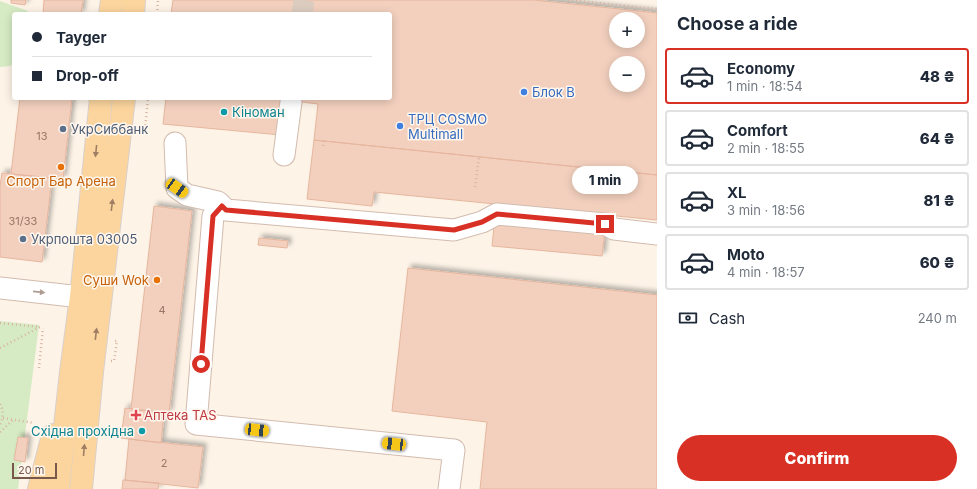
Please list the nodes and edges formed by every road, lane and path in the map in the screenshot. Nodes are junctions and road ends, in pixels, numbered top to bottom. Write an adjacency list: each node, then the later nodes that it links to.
1 (112, 0): 6 (main road)
2 (134, 0): 7 (main road)
3 (158, 0): 8 (path)
4 (568, 0): 5 (path)
5 (657, 9)
6 (110, 12)
7 (133, 12)
8 (157, 12)
9 (101, 100): 23 (main road, one-way to 23)
10 (124, 100): 39 (main road, one-way to 10)
11 (148, 100): 13 (path)
12 (291, 102): 17 (street)
13 (145, 129)
14 (324, 141): 16 (path)
15 (175, 143): 20 (street)
16 (323, 146)
17 (284, 155)
18 (479, 157): 19 (path)
19 (476, 187)
20 (222, 206): 21 (street); 40 (street)
21 (657, 234)
22 (0, 288): 23 (street, one-way to 23)
23 (81, 297): 30 (main road)
24 (0, 323): 27 (path)
25 (43, 328): 29 (path)
26 (117, 341): 28 (path)
27 (0, 348)
28 (114, 361)
29 (39, 368)
30 (71, 372): 37 (main road); 38 (main road)
31 (0, 404): 32 (path)
32 (3, 418): 33 (path); 35 (path)
33 (13, 420): 34 (path); 36 (path)
34 (34, 422)
35 (0, 425)
36 (0, 432)
37 (39, 489)
38 (58, 489)
39 (81, 489)
40 (449, 489)

